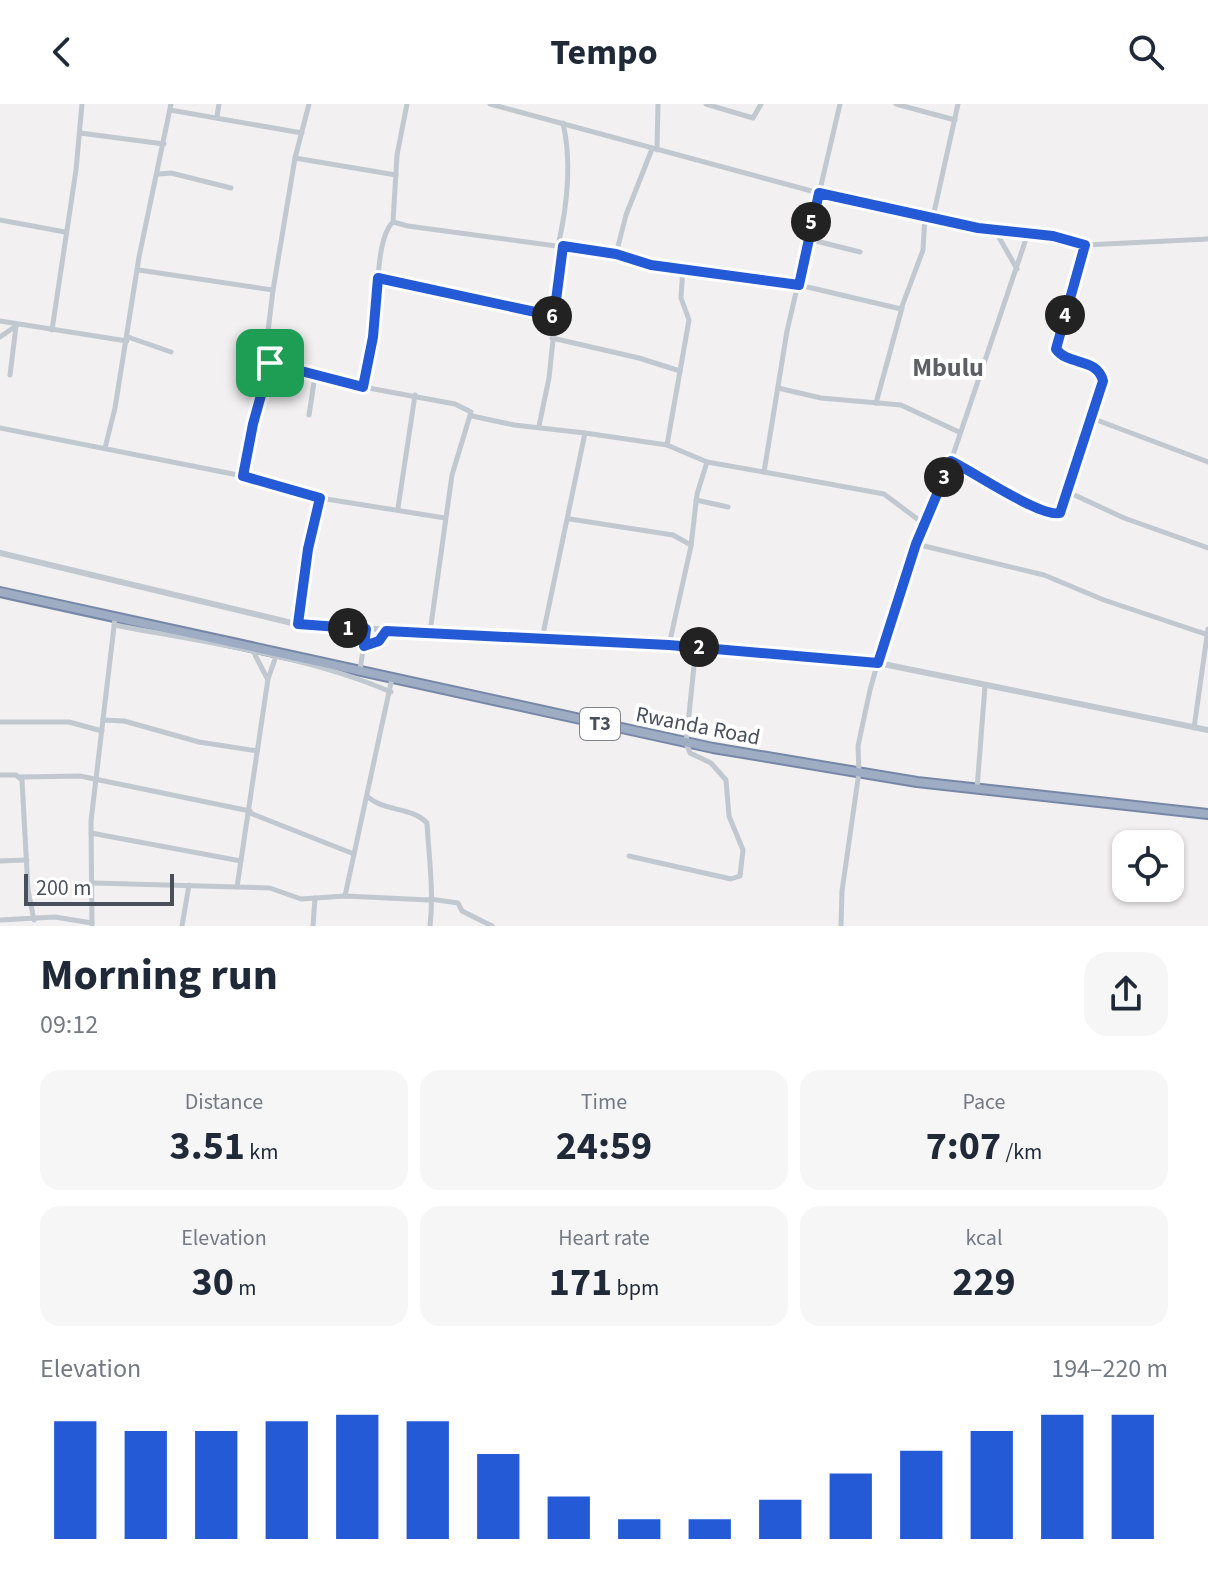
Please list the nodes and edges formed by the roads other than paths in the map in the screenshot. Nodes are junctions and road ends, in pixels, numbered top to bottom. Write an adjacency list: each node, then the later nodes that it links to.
1 (82, 104): 16 (street)
2 (219, 104): 13 (street)
3 (309, 104): 17 (street)
4 (407, 104): 22 (street)
5 (490, 104): 15 (street)
6 (658, 104): 19 (street)
7 (706, 104): 8 (street)
8 (761, 104)
9 (840, 104): 24 (street)
10 (898, 104): 14 (street)
11 (958, 104): 14 (street)
12 (170, 107): 13 (street); 18 (street)
13 (217, 116): 17 (street)
14 (955, 120): 26 (street)
15 (563, 123): 19 (street); 35 (street)
16 (80, 133): 18 (street); 30 (street)
17 (302, 133): 20 (street)
18 (164, 144): 21 (street)
19 (655, 150): 24 (street); 37 (street)
20 (295, 158): 22 (street); 43 (street)
21 (158, 175): 23 (street); 39 (street)
22 (396, 175): 28 (street)
23 (231, 188)
24 (819, 193): 25 (street); 32 (street)
25 (925, 216): 26 (street); 44 (street)
26 (933, 217): 29 (street)
27 (0, 220): 30 (street)
28 (393, 222): 35 (street); 41 (street)
29 (996, 231): 31 (street); 40 (street)
30 (65, 232): 48 (street)
31 (1027, 236): 34 (street); 40 (street)
32 (808, 239): 36 (street); 42 (street)
33 (1208, 239): 34 (street)
34 (1085, 245): 63 (street)
35 (561, 246): 37 (street); 45 (street)
36 (860, 252)
37 (616, 254): 38 (street)
38 (683, 267): 42 (street); 54 (street)
39 (139, 270): 43 (street); 51 (street)
40 (1017, 270): 66 (street)
41 (378, 278): 45 (street); 57 (street)
42 (799, 285): 44 (street); 58 (street)
43 (273, 290): 53 (street)
44 (902, 308): 60 (street)
45 (554, 316): 50 (street)
46 (0, 321): 47 (street)
47 (18, 325): 48 (street); 49 (street); 55 (street)
48 (52, 330): 51 (street)
49 (0, 337)
50 (552, 338): 54 (street); 64 (street)
51 (127, 339): 52 (street); 69 (street)
52 (171, 352)
53 (270, 363): 56 (street); 74 (street)
54 (680, 371): 68 (street)
55 (10, 375)
56 (315, 376): 57 (street); 61 (street)
57 (363, 387): 59 (street)
58 (778, 388): 60 (street); 73 (street)
59 (415, 395): 62 (street); 79 (street)
60 (876, 403): 66 (street)
61 (309, 415)
62 (472, 416): 64 (street); 80 (street)
63 (1094, 419): 72 (street); 75 (street)
64 (539, 426): 67 (street)
65 (0, 428): 69 (street)
66 (959, 432): 70 (street)
67 (585, 433): 68 (street); 81 (street)
68 (667, 445): 71 (street)
69 (105, 448): 74 (street)
70 (951, 461): 75 (street); 82 (street)
71 (707, 462): 73 (street); 77 (street)
72 (1208, 462)
73 (764, 472): 82 (street)
74 (243, 476): 76 (street)
75 (1066, 491): 85 (street)
76 (320, 498): 79 (street); 89 (street)
77 (696, 500): 78 (street); 84 (street)
78 (728, 507)
79 (398, 508): 80 (street)
80 (445, 518): 92 (street)
81 (570, 519): 84 (street); 94 (street)
82 (924, 524): 83 (street)
83 (916, 544): 93 (street); 100 (street)
84 (691, 546): 95 (street)
85 (1208, 548)
86 (0, 553): 89 (street)
87 (0, 592): 88 (highway, Rwanda Road / T3)
88 (115, 620): 98 (street); 101 (highway, Rwanda Road / T3); 106 (street)
89 (298, 624): 90 (street)
90 (366, 629): 91 (street); 96 (street)
91 (386, 631): 92 (street); 96 (street)
92 (430, 632): 94 (street)
93 (1208, 633): 108 (street)
94 (542, 640): 95 (street)
95 (669, 645): 97 (street)
96 (364, 646): 101 (street)
97 (696, 647): 100 (street); 111 (street)
98 (254, 654): 99 (street); 103 (street)
99 (275, 659): 103 (street); 105 (street)
100 (878, 663): 104 (street); 113 (street)
101 (360, 670): 102 (highway, Rwanda Road / T3)
102 (393, 677): 105 (street); 111 (highway, Rwanda Road / T3)
103 (268, 682): 112 (street)
104 (985, 686): 108 (street); 117 (street)
105 (391, 692): 118 (street)
106 (103, 720): 110 (street); 112 (street)
107 (0, 722): 110 (street)
108 (1194, 728): 109 (street)
109 (1208, 730)
110 (102, 731): 116 (street)
111 (686, 743): 113 (highway, Rwanda Road / T3); 123 (street)
112 (257, 751): 119 (street)
113 (859, 772): 117 (highway, Rwanda Road / T3); 140 (street)
114 (0, 775): 115 (street)
115 (20, 777): 116 (street); 124 (street)
116 (98, 779): 119 (street); 121 (street)
117 (977, 790): 120 (highway, Rwanda Road / T3)
118 (368, 796): 122 (street); 132 (street)
119 (250, 812): 122 (street); 126 (street)
120 (1208, 814)
121 (91, 833): 126 (street); 127 (street)
122 (354, 854): 130 (street)
123 (629, 856)
124 (27, 860): 125 (street); 134 (street)
125 (0, 861)
126 (241, 861): 129 (street)
127 (94, 883): 128 (street); 135 (street)
128 (189, 885): 129 (street); 136 (street)
129 (237, 887): 131 (street)
130 (345, 896): 131 (street); 132 (street)
131 (315, 898): 137 (street)
132 (430, 900): 138 (street); 139 (street)
133 (0, 920): 134 (street)
134 (32, 922): 135 (street)
135 (92, 924)
136 (182, 926)
137 (313, 926)
138 (430, 926)
139 (492, 926)
140 (841, 926)

